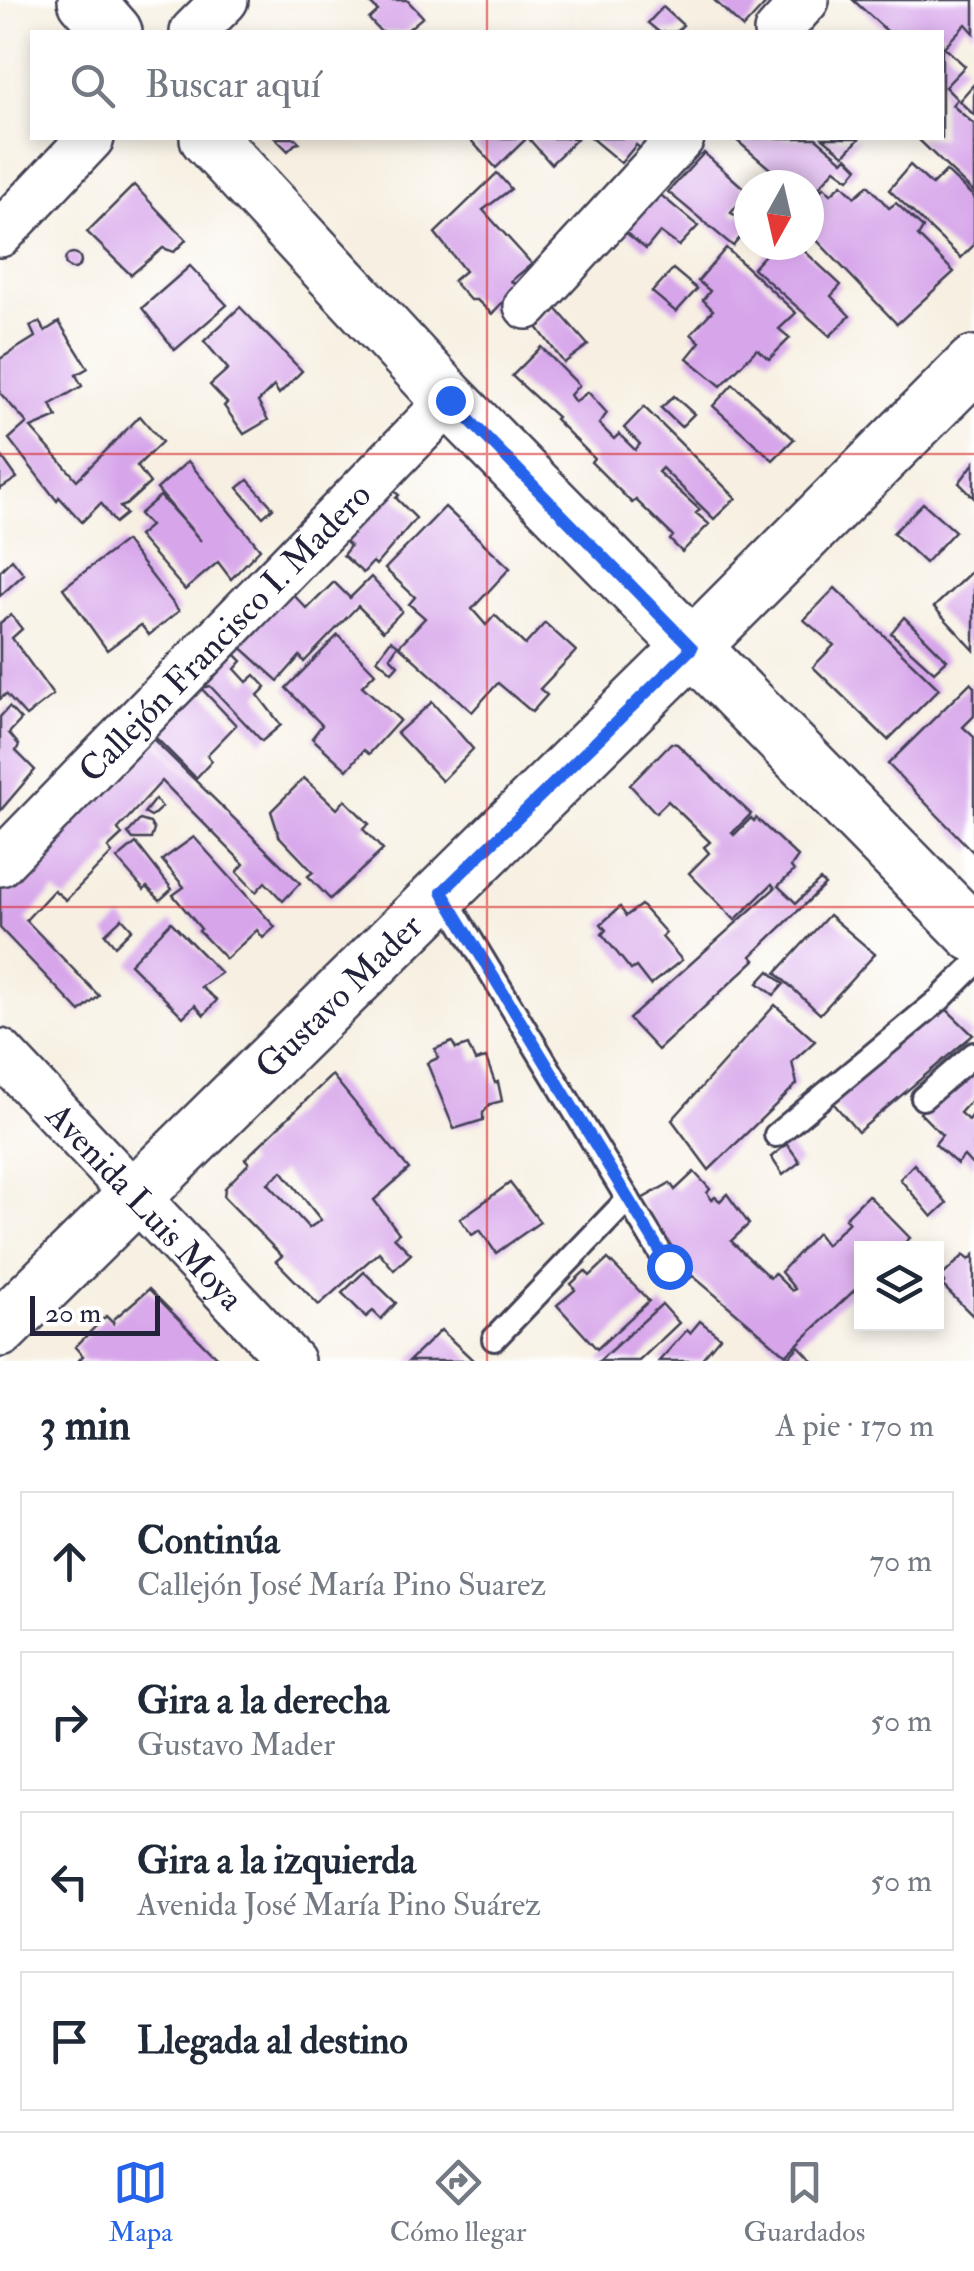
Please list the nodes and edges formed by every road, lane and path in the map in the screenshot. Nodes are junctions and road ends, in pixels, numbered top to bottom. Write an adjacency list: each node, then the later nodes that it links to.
1 (86, 0): 4 (street)
2 (224, 0): 5 (street)
3 (806, 0): 6 (street)
4 (112, 30)
5 (194, 30)
6 (779, 30)
7 (90, 140): 10 (street)
8 (210, 140): 13 (street)
9 (679, 140): 11 (street)
10 (0, 234)
11 (527, 306)
12 (974, 364): 14 (street, Gustavo Mader)
13 (450, 400): 14 (street); 15 (street, Callejón Francisco I. Madero)
14 (692, 648): 16 (street, Gustavo Mader); 17 (street)
15 (0, 863)
16 (442, 892): 22 (street, Gustavo Mader); 23 (lane)
17 (971, 934): 21 (lane)
18 (0, 1052): 22 (street, Avenida Luis Moya)
19 (974, 1054): 20 (lane)
20 (924, 1098)
21 (776, 1135)
22 (134, 1196): 25 (street, Gustavo Mader); 27 (street, Avenida Luis Moya)
23 (628, 1199): 24 (lane); 26 (lane)
24 (669, 1266)
25 (0, 1329)
26 (494, 1339)
27 (291, 1361)

